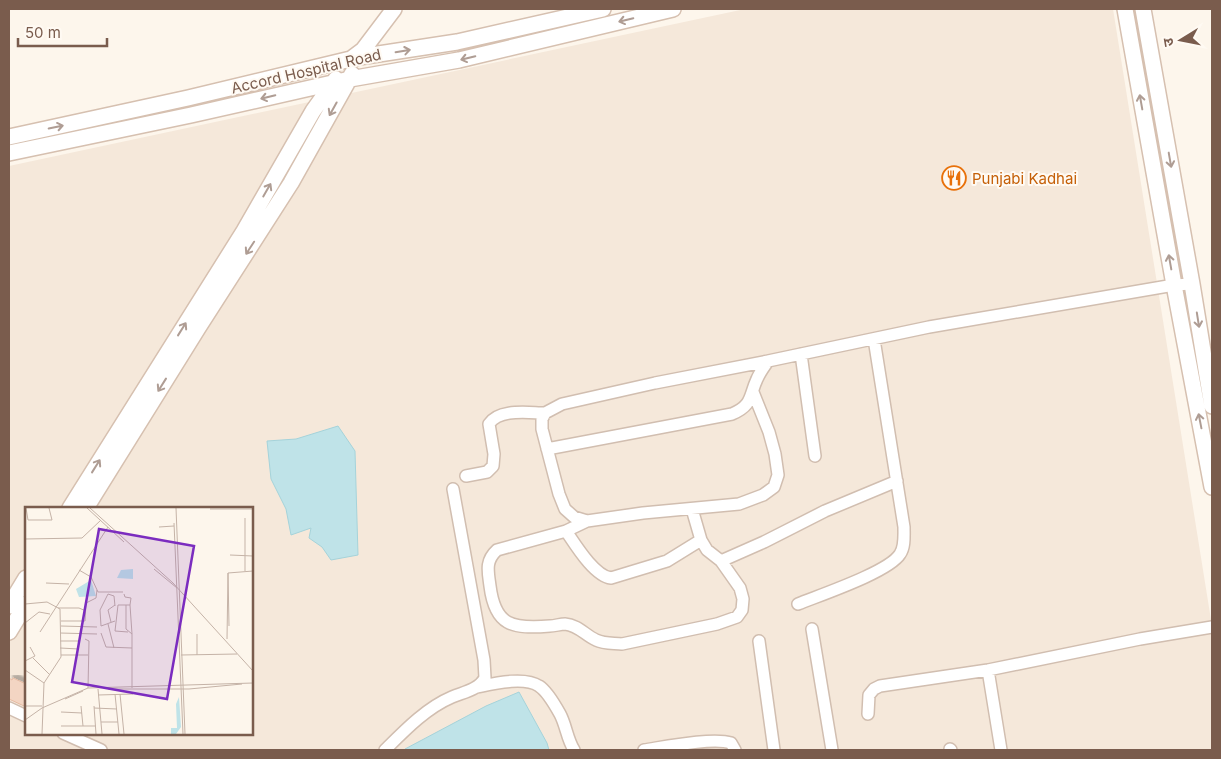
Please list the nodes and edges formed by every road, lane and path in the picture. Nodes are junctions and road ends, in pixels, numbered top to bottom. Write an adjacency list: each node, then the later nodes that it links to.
1 (394, 9): 6 (street)
2 (603, 9): 6 (street, Accord Hospital Road, one-way to 2)
3 (673, 9): 7 (street, one-way to 7)
4 (1125, 9): 12 (street, one-way to 4)
5 (1144, 9): 11 (street, one-way to 11)
6 (358, 55): 7 (street); 8 (street); 9 (street, Accord Hospital Road, one-way to 6)
7 (350, 79): 8 (street); 26 (street, one-way to 26)
8 (334, 82): 10 (street, one-way to 10); 25 (street, one-way to 8)
9 (9, 137)
10 (9, 152)
11 (1192, 284): 12 (street); 17 (street, one-way to 17)
12 (1174, 285): 13 (street); 23 (street, one-way to 12)
13 (874, 339): 14 (street); 22 (street)
14 (801, 354): 15 (street); 20 (street)
15 (768, 361): 16 (street); 18 (street)
16 (753, 392): 19 (street); 27 (street)
17 (1212, 406)
18 (545, 412): 19 (street); 21 (street)
19 (547, 449): 28 (street)
20 (815, 456)
21 (466, 476)
22 (897, 481): 31 (street); 33 (street)
23 (1212, 486)
24 (453, 490): 41 (street)
25 (71, 507)
26 (87, 507)
27 (692, 509): 28 (street); 30 (street)
28 (586, 521): 29 (street)
29 (566, 531): 30 (street); 31 (street)
30 (701, 540): 31 (street)
31 (721, 561)
32 (25, 580): 34 (street)
33 (798, 604)
34 (9, 606)
35 (25, 606): 38 (street)
36 (1212, 627): 40 (street)
37 (812, 629): 52 (street)
38 (9, 632)
39 (759, 641): 51 (street)
40 (988, 670): 43 (street); 53 (street)
41 (477, 687): 47 (street); 48 (street)
42 (9, 708): 44 (street)
43 (868, 714)
44 (25, 716)
45 (65, 734): 46 (street)
46 (101, 750)
47 (385, 750)
48 (574, 750)
49 (651, 750): 50 (street)
50 (735, 750)
51 (774, 750)
52 (832, 750)
53 (1001, 750)

